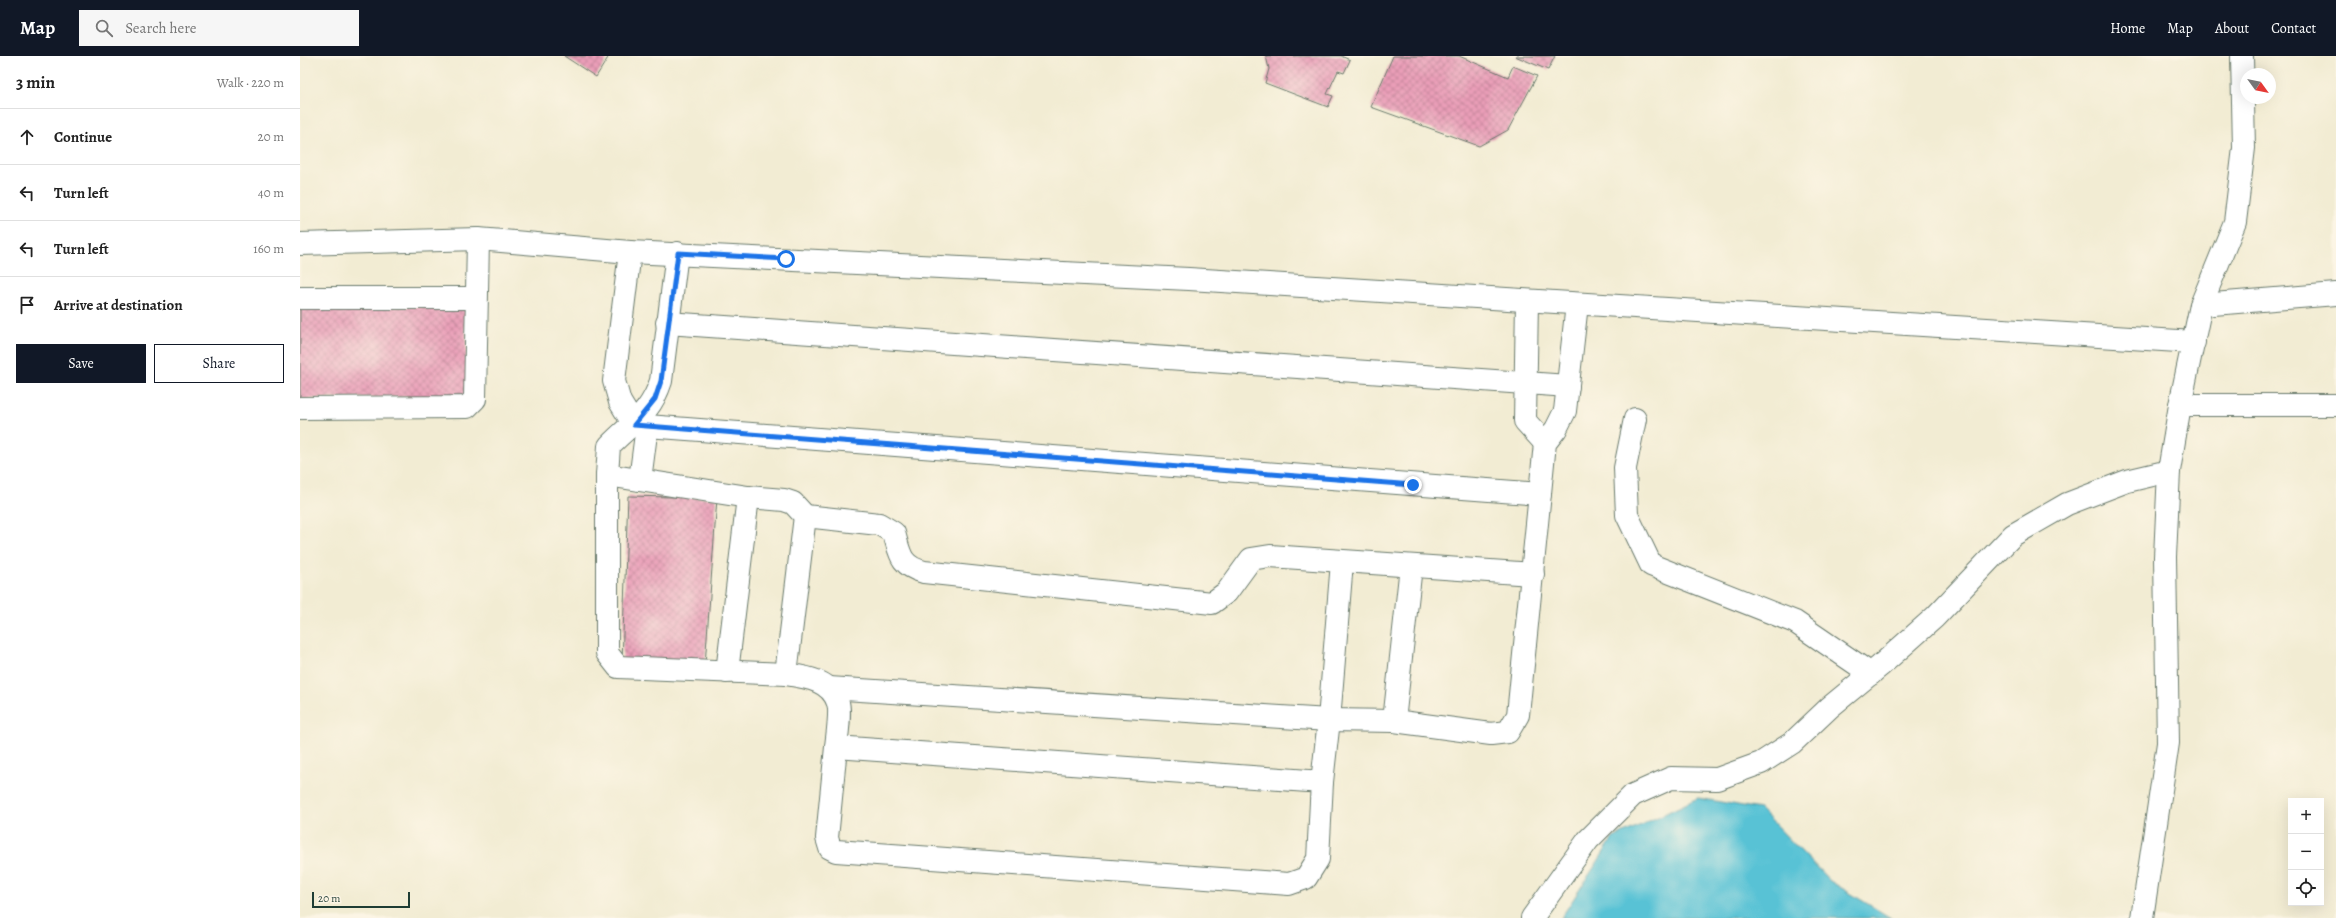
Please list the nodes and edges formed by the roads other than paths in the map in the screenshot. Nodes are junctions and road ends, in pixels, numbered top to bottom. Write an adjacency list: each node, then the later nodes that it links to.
1 (2242, 56): 11 (street)
2 (478, 239): 3 (street); 4 (street); 8 (street)
3 (300, 244)
4 (630, 252): 5 (street); 20 (street)
5 (678, 253): 9 (street); 12 (street)
6 (2336, 294): 11 (street)
7 (300, 298): 8 (street)
8 (476, 298): 18 (street)
9 (1527, 300): 10 (street); 14 (street)
10 (1577, 304): 13 (street); 15 (street)
11 (2201, 305): 13 (street)
12 (668, 323): 14 (street); 20 (street)
13 (2194, 342): 16 (street)
14 (1524, 385): 15 (street); 21 (street)
15 (1568, 386): 21 (street)
16 (2180, 405): 17 (street); 22 (street)
17 (2336, 405)
18 (300, 408)
19 (1635, 419): 33 (street)
20 (641, 425): 23 (street); 24 (street); 25 (street)
21 (1545, 443): 25 (street)
22 (2169, 471): 33 (street); 40 (street)
23 (607, 475): 24 (street); 31 (street)
24 (640, 480): 26 (street)
25 (1540, 494): 30 (street)
26 (748, 497): 27 (street); 31 (street)
27 (806, 516): 28 (street); 32 (street)
28 (1342, 562): 29 (street); 35 (street)
29 (1411, 566): 30 (street); 36 (street)
30 (1533, 574): 36 (street)
31 (727, 672): 32 (street)
32 (786, 674): 34 (street)
33 (1871, 674): 39 (street)
34 (829, 688): 35 (street); 37 (street)
35 (1329, 720): 36 (street); 38 (street)
36 (1394, 721)
37 (836, 747): 38 (street); 38 (street)
38 (1322, 782)
39 (1532, 918)
40 (2142, 918)

